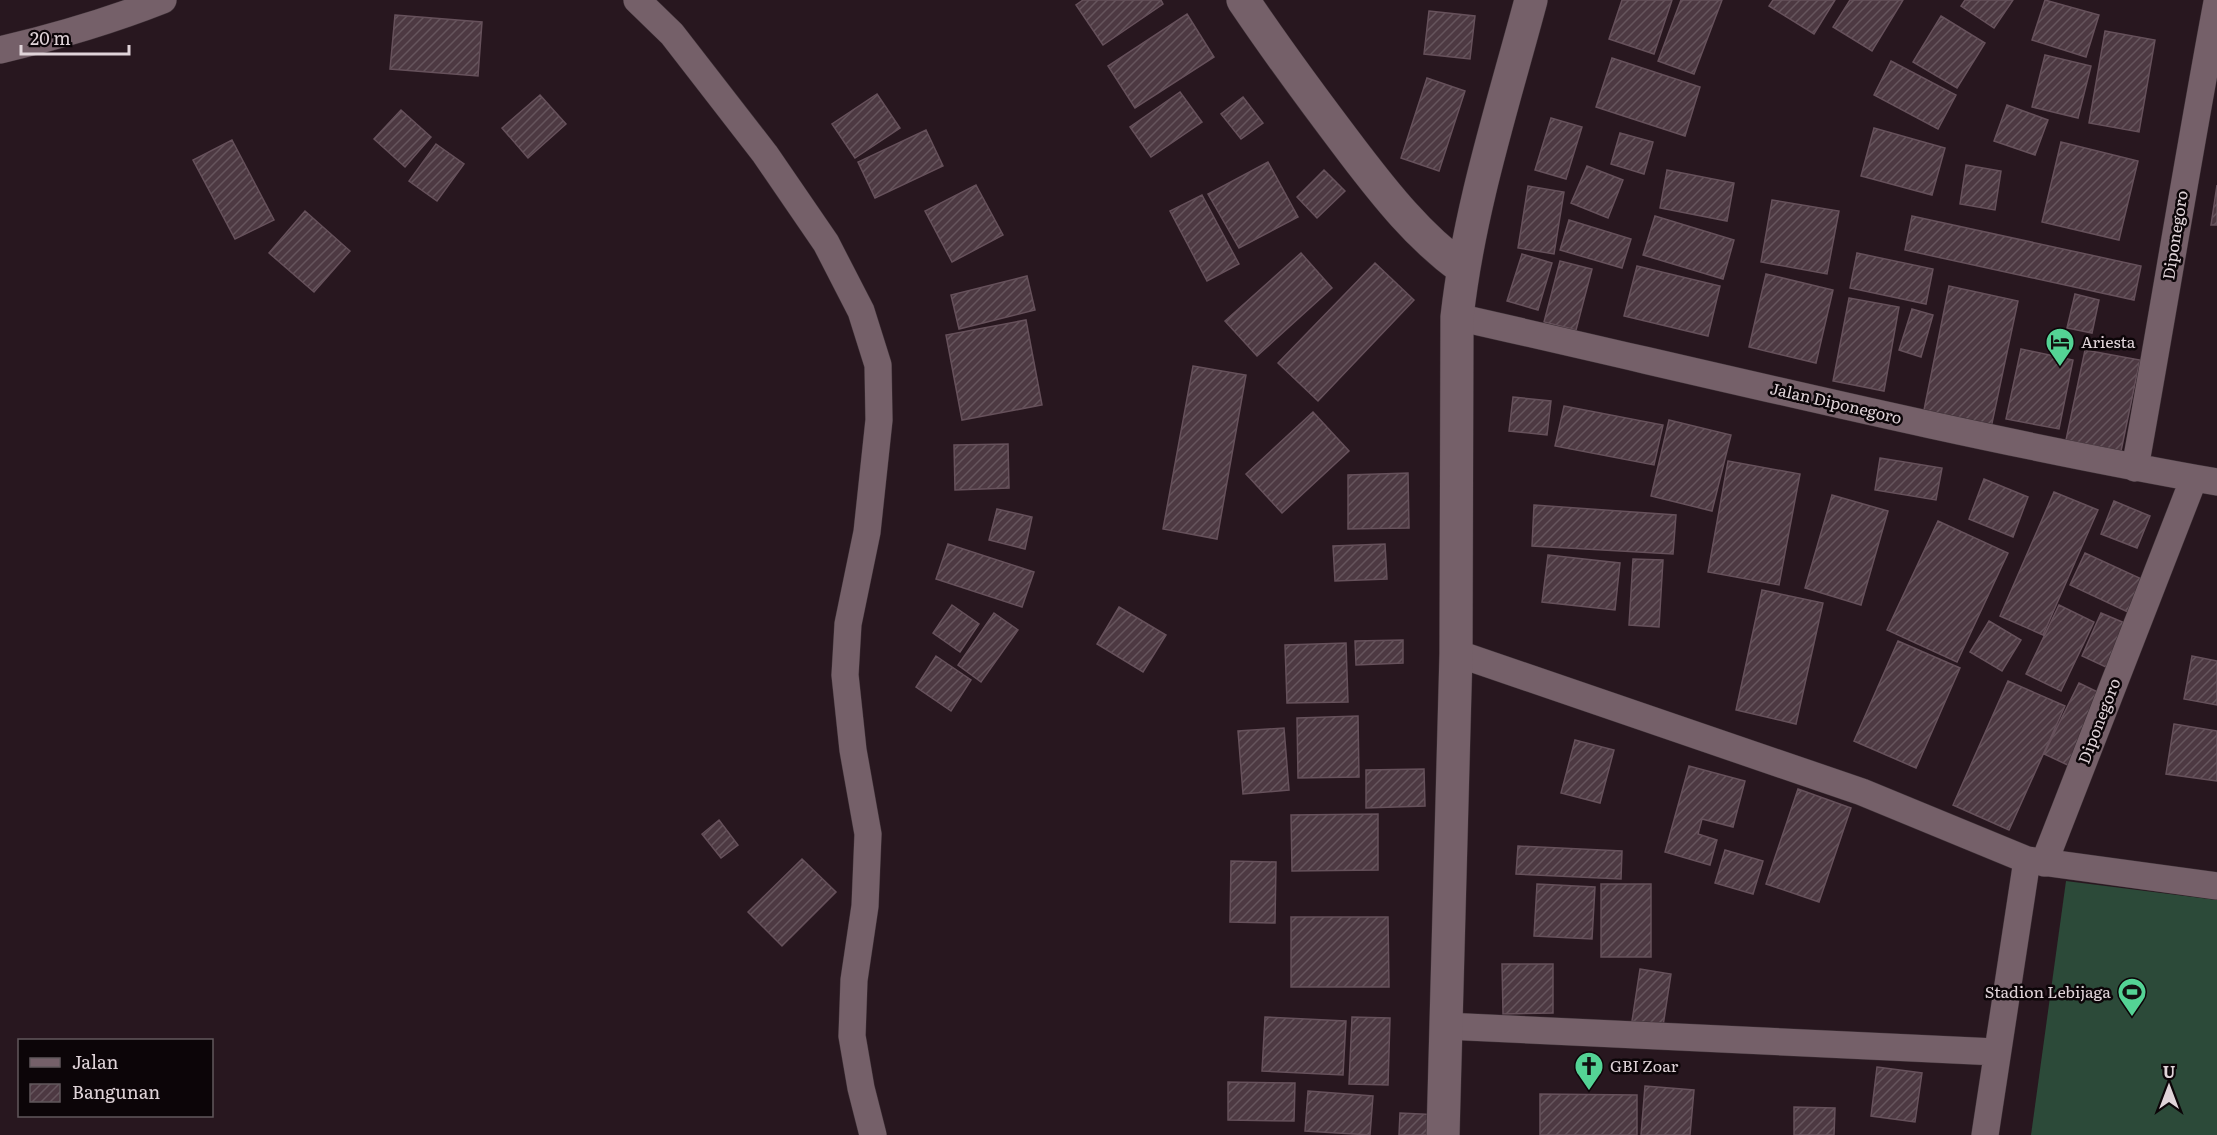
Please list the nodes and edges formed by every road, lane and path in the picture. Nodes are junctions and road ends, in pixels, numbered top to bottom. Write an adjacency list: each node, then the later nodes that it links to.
1 (163, 0): 6 (street)
2 (637, 0): 16 (street)
3 (1243, 0): 7 (street)
4 (1531, 0): 7 (street)
5 (2217, 2): 9 (street, Diponegoro)
6 (0, 50)
7 (1462, 268): 8 (street)
8 (1457, 317): 9 (street, Jalan Diponegoro); 11 (street)
9 (2135, 468): 10 (street, Jalan Diponegoro)
10 (2206, 480): 12 (street, Diponegoro)
11 (1456, 653): 12 (street); 14 (street)
12 (2035, 861): 13 (street); 15 (street, Diponegoro)
13 (2217, 886)
14 (1445, 1026): 15 (street); 17 (street)
15 (1996, 1052): 18 (street, Diponegoro)
16 (873, 1135)
17 (1443, 1135)
18 (1985, 1135)

